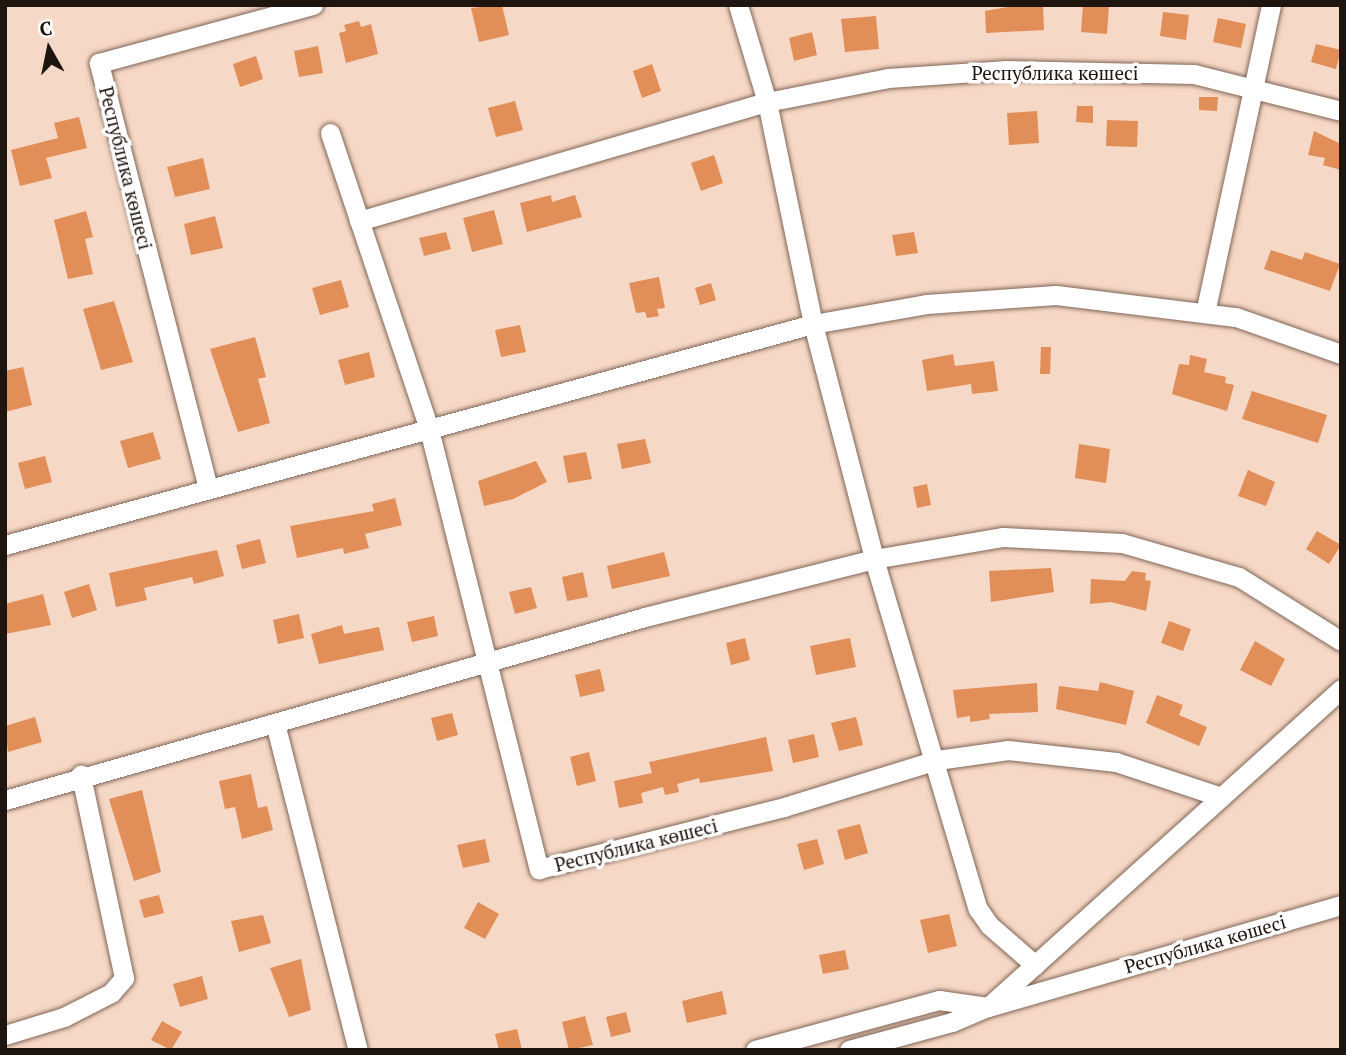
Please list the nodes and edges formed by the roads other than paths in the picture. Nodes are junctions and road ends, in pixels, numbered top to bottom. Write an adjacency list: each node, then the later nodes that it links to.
1 (313, 5): 13 (street, Республика көшесі)
2 (738, 5): 5 (street)
3 (1271, 5): 4 (street)
4 (1255, 89): 5 (street, Республика көшесі); 6 (street, Республика көшесі); 9 (street)
5 (767, 102): 8 (street, Республика көшесі); 10 (street)
6 (1341, 111)
7 (330, 133): 8 (street, Республика көшесі)
8 (359, 221): 12 (street, Республика көшесі)
9 (1205, 313): 10 (street); 11 (street)
10 (813, 324): 12 (street); 15 (street)
11 (1341, 354)
12 (429, 429): 13 (street); 17 (street, Республика көшесі)
13 (208, 488): 14 (street)
14 (5, 545)
15 (874, 559): 16 (street); 17 (street); 20 (street)
16 (1341, 641)
17 (486, 663): 19 (street); 20 (street, Республика көшесі)
18 (1341, 689): 22 (street)
19 (275, 723): 21 (street); 28 (street)
20 (937, 760): 22 (street, Республика көшесі); 25 (street)
21 (81, 775): 23 (street); 27 (street)
22 (1221, 797): 25 (street)
23 (5, 800)
24 (1341, 905): 26 (street, Республика көшесі)
25 (1035, 965): 26 (street)
26 (988, 1007): 29 (street, Республика көшесі); 30 (street)
27 (5, 1035)
28 (358, 1050)
29 (755, 1050)
30 (849, 1050)

